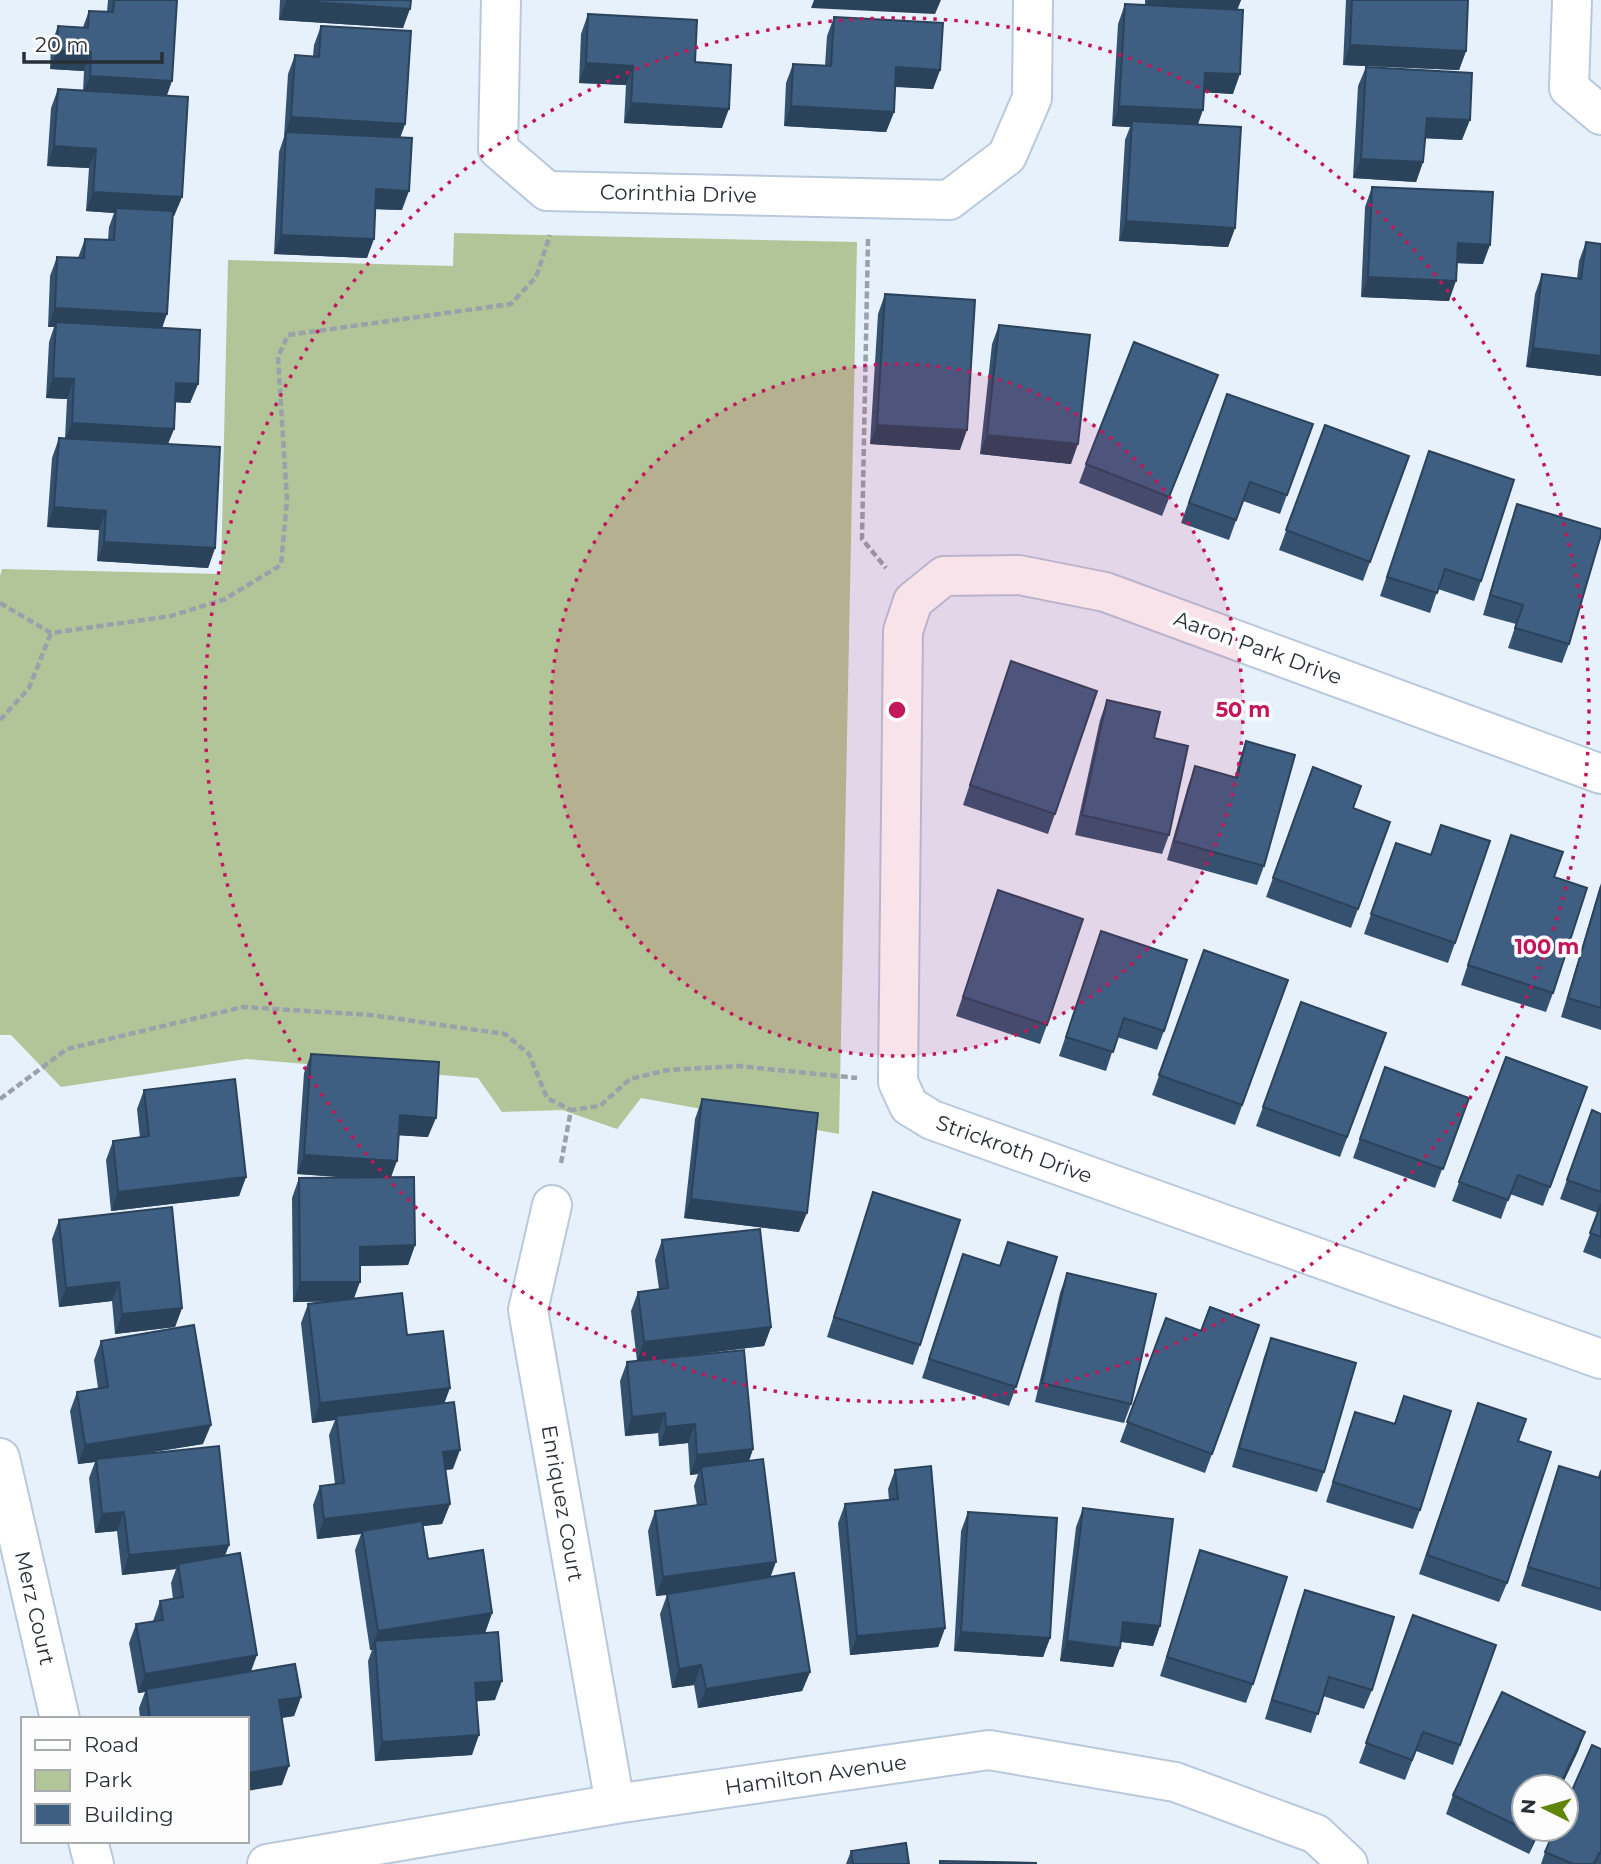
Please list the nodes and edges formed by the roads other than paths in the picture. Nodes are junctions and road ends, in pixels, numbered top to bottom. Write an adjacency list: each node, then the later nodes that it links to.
1 (500, 0): 2 (street, Corinthia Drive)
2 (1033, 0)
3 (1572, 0): 4 (street)
4 (1601, 115)
5 (1601, 774): 6 (street, Aaron Park Drive)
6 (898, 1083): 8 (street, Strickroth Drive)
7 (552, 1205): 11 (street, Enriquez Court)
8 (1601, 1359)
9 (0, 1458): 10 (street, Merz Court)
10 (60, 1717)
11 (615, 1804): 14 (street, Hamilton Avenue); 15 (street, Hamilton Avenue)
12 (89, 1843): 13 (street)
13 (94, 1864)
14 (267, 1864)
15 (1349, 1864)

